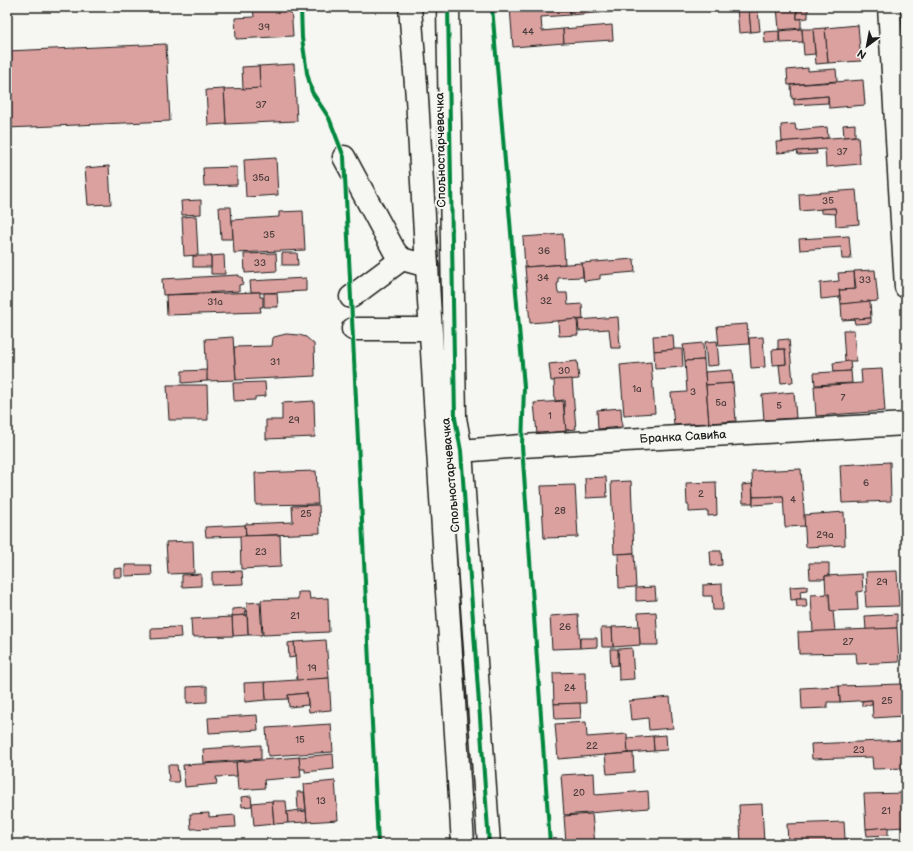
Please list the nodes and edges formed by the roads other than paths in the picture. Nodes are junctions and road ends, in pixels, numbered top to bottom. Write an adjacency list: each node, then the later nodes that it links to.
1 (410, 7): 6 (street, Спољностарчевачка)
2 (448, 7): 12 (street, Спољностарчевачка)
3 (889, 7): 7 (street)
4 (344, 158): 5 (street)
5 (402, 259): 6 (street); 8 (street)
6 (427, 266): 9 (street, Спољностарчевачка)
7 (906, 287)
8 (351, 297)
9 (430, 328): 10 (street); 13 (street, Спољностарчевачка)
10 (353, 329)
11 (906, 424): 12 (street, Бранка Савића)
12 (461, 451): 14 (street, Спољностарчевачка)
13 (463, 844)
14 (489, 844)

